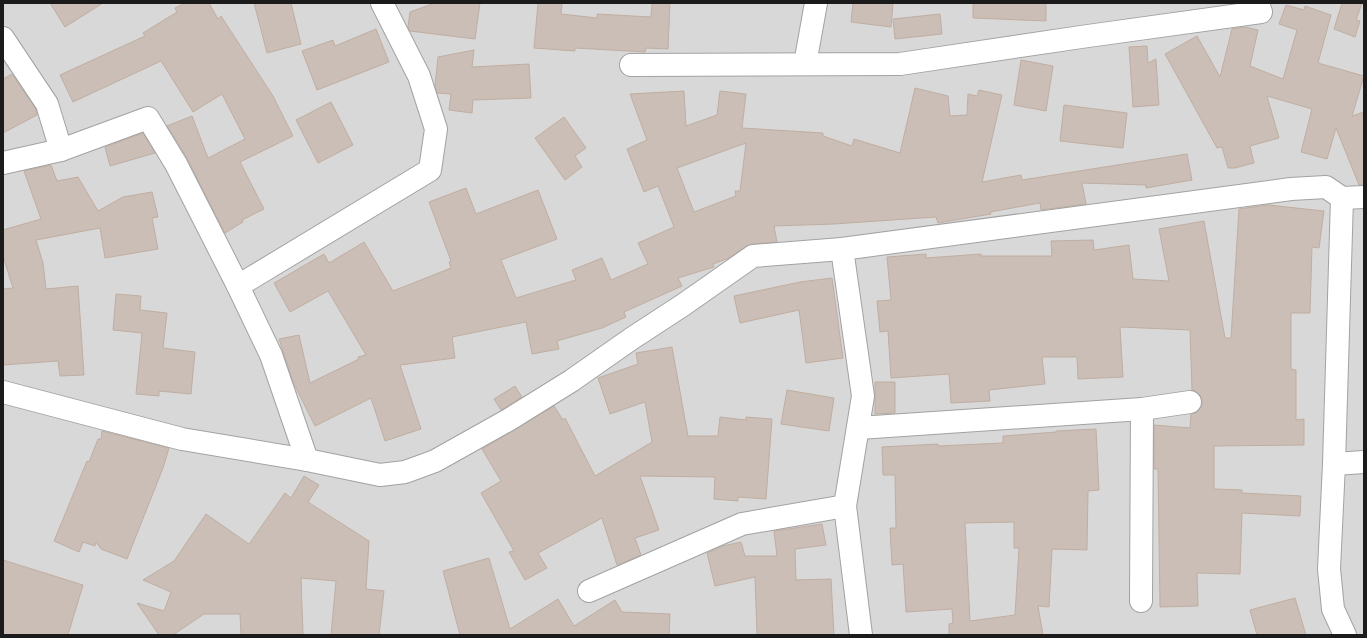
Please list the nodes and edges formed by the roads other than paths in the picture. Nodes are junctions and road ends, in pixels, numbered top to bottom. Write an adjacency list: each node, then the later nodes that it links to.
1 (382, 3): 12 (street)
2 (816, 3): 5 (street)
3 (1258, 3): 5 (street)
4 (3, 38): 7 (street)
5 (805, 64): 6 (street)
6 (631, 65)
7 (61, 150): 8 (street); 12 (street)
8 (3, 163)
9 (1364, 197): 10 (street)
10 (1342, 198): 11 (street); 19 (street)
11 (842, 249): 16 (street); 17 (street)
12 (238, 286): 17 (street)
13 (3, 392): 17 (street)
14 (1190, 402): 15 (street)
15 (1142, 409): 16 (street); 22 (street)
16 (859, 428): 20 (street)
17 (307, 460)
18 (1364, 462): 19 (street)
19 (1334, 464): 24 (street)
20 (845, 506): 21 (street); 23 (street)
21 (589, 591)
22 (1141, 601)
23 (861, 635)
24 (1345, 635)

